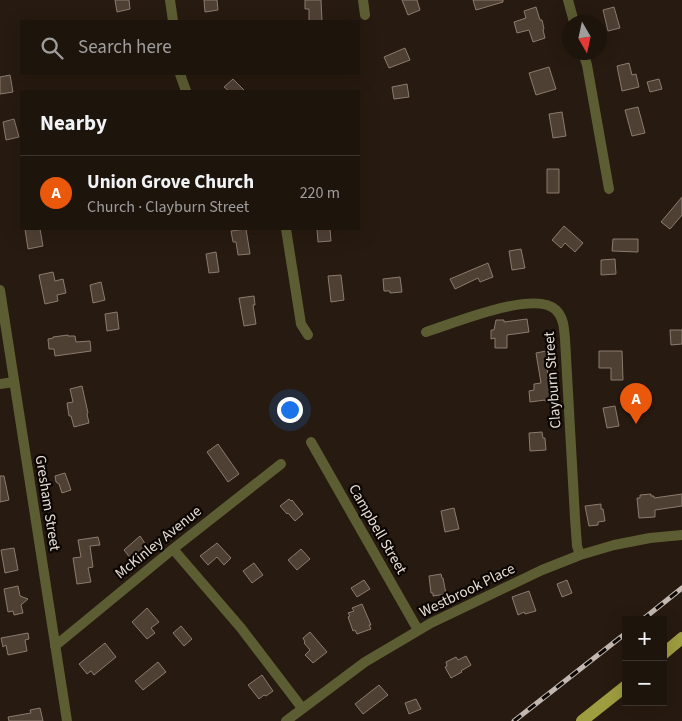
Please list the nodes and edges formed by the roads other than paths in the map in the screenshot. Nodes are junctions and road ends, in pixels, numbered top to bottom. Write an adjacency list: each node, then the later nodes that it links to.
1 (170, 0): 6 (street)
2 (363, 0): 4 (street)
3 (568, 0): 5 (street)
4 (365, 15)
5 (572, 15)
6 (173, 20)
7 (585, 60): 10 (street)
8 (180, 75): 9 (street)
9 (186, 90)
10 (608, 189)
11 (286, 230): 14 (street)
12 (0, 290): 15 (street, Gresham Street)
13 (426, 332): 21 (street, Clayburn Street)
14 (308, 335)
15 (14, 382): 16 (street); 24 (street, Gresham Street)
16 (0, 384)
17 (311, 442): 22 (street, Campbell Street)
18 (281, 464): 20 (street, McKinley Avenue)
19 (682, 535): 21 (street, Westbrook Place)
20 (173, 549): 24 (street, McKinley Avenue); 27 (street)
21 (580, 555): 22 (street, Westbrook Place)
22 (418, 630): 27 (street, Westbrook Place)
23 (682, 638): 25 (main road)
24 (55, 646): 28 (street, Gresham Street)
25 (667, 651)
26 (622, 689): 30 (main road)
27 (302, 708): 29 (street, Westbrook Place)
28 (67, 721)
29 (286, 721)
30 (582, 721)

